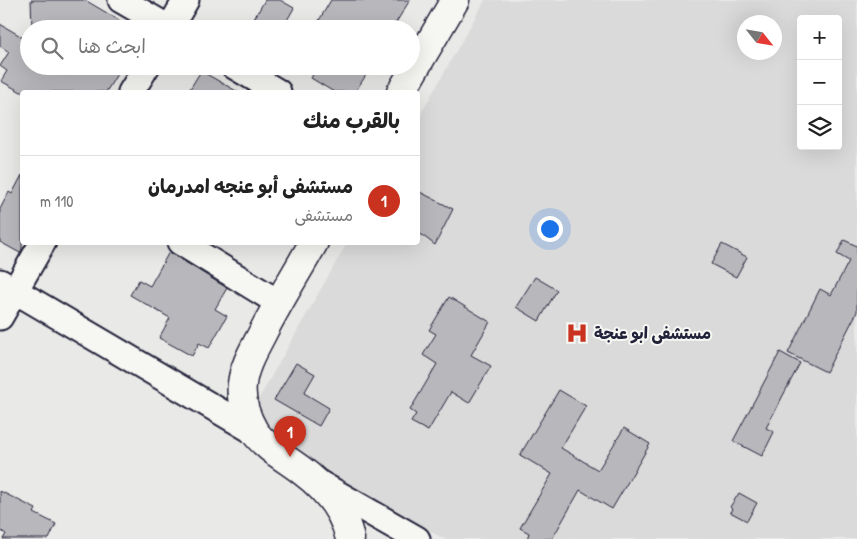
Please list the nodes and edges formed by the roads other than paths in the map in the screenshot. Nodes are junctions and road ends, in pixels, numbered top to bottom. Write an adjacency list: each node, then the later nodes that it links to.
1 (121, 0): 4 (street)
2 (186, 0): 5 (street)
3 (455, 0): 6 (street)
4 (156, 20)
5 (175, 20)
6 (420, 60)
7 (141, 75): 10 (street)
8 (249, 75): 11 (street)
9 (411, 75): 12 (street)
10 (132, 90)
11 (275, 90)
12 (402, 90)
13 (41, 245): 16 (street)
14 (185, 245): 17 (street)
15 (312, 245): 17 (street)
16 (8, 287): 18 (street); 19 (street)
17 (279, 303): 19 (street)
18 (0, 317)
19 (255, 432): 20 (street)
20 (316, 481): 21 (street); 22 (street)
21 (350, 539)
22 (417, 539)

